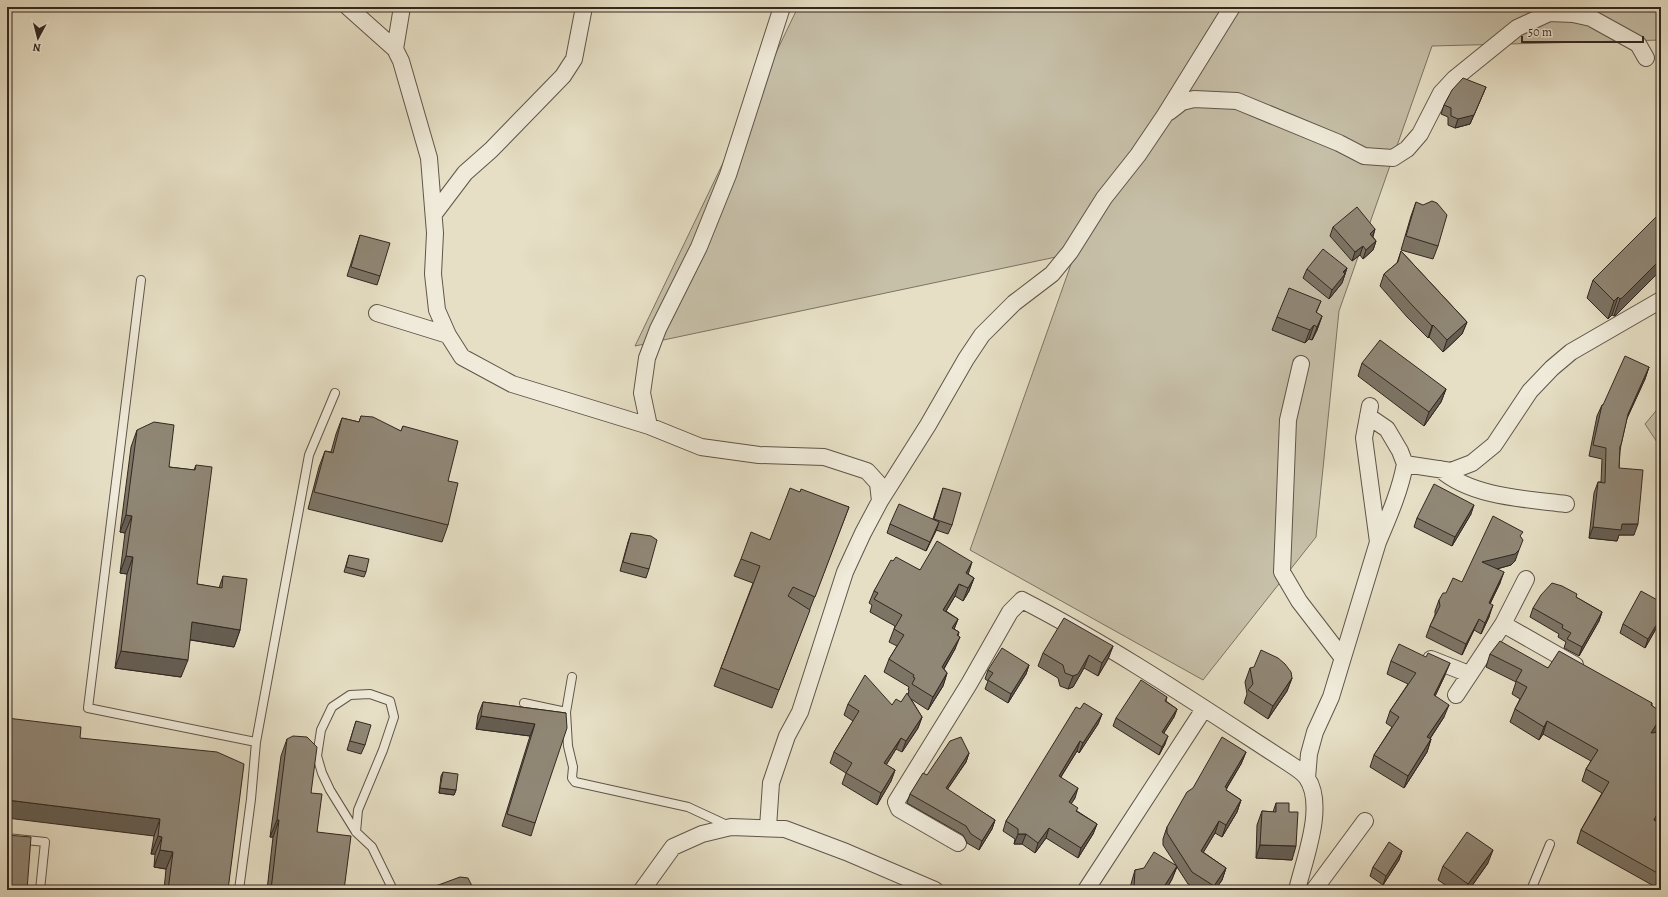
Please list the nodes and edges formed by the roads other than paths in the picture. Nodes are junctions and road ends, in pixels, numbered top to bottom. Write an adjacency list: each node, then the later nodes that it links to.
1 (348, 7): 6 (street)
2 (402, 7): 6 (street)
3 (584, 7): 9 (street)
4 (782, 7): 16 (street)
5 (1232, 7): 8 (street)
6 (395, 49): 9 (street)
7 (1646, 58): 8 (street)
8 (1165, 115): 19 (street)
9 (434, 214): 13 (street)
10 (141, 280): 33 (lane)
11 (1661, 300): 18 (street)
12 (377, 312): 13 (street)
13 (448, 335): 16 (street)
14 (1301, 364): 24 (street)
15 (335, 393): 33 (lane)
16 (649, 426): 19 (street)
17 (1405, 464): 18 (street); 21 (street); 21 (street)
18 (1440, 470): 20 (street)
19 (880, 501): 37 (street)
20 (1566, 504)
21 (1378, 542): 24 (street)
22 (1526, 579): 23 (street)
23 (1503, 624): 26 (street); 27 (street)
24 (1342, 657): 34 (street)
25 (1431, 659): 27 (street)
26 (1585, 670)
27 (1470, 674): 29 (street)
28 (572, 677): 32 (lane)
29 (1456, 695)
30 (524, 703): 32 (lane)
31 (1204, 709): 34 (street); 40 (street); 47 (street)
32 (566, 712): 36 (lane)
33 (256, 742): 43 (lane)
34 (1307, 778): 48 (street)
35 (1364, 821): 49 (street)
36 (731, 827): 37 (street); 45 (street)
37 (768, 827): 46 (street)
38 (356, 832): 38 (lane); 44 (lane)
39 (7, 838): 42 (lane)
40 (958, 843)
41 (1550, 844): 50 (lane)
42 (40, 890)
43 (239, 890)
44 (393, 890)
45 (642, 890)
46 (934, 890)
47 (1086, 890)
48 (1297, 890)
49 (1314, 890)
50 (1531, 890)

